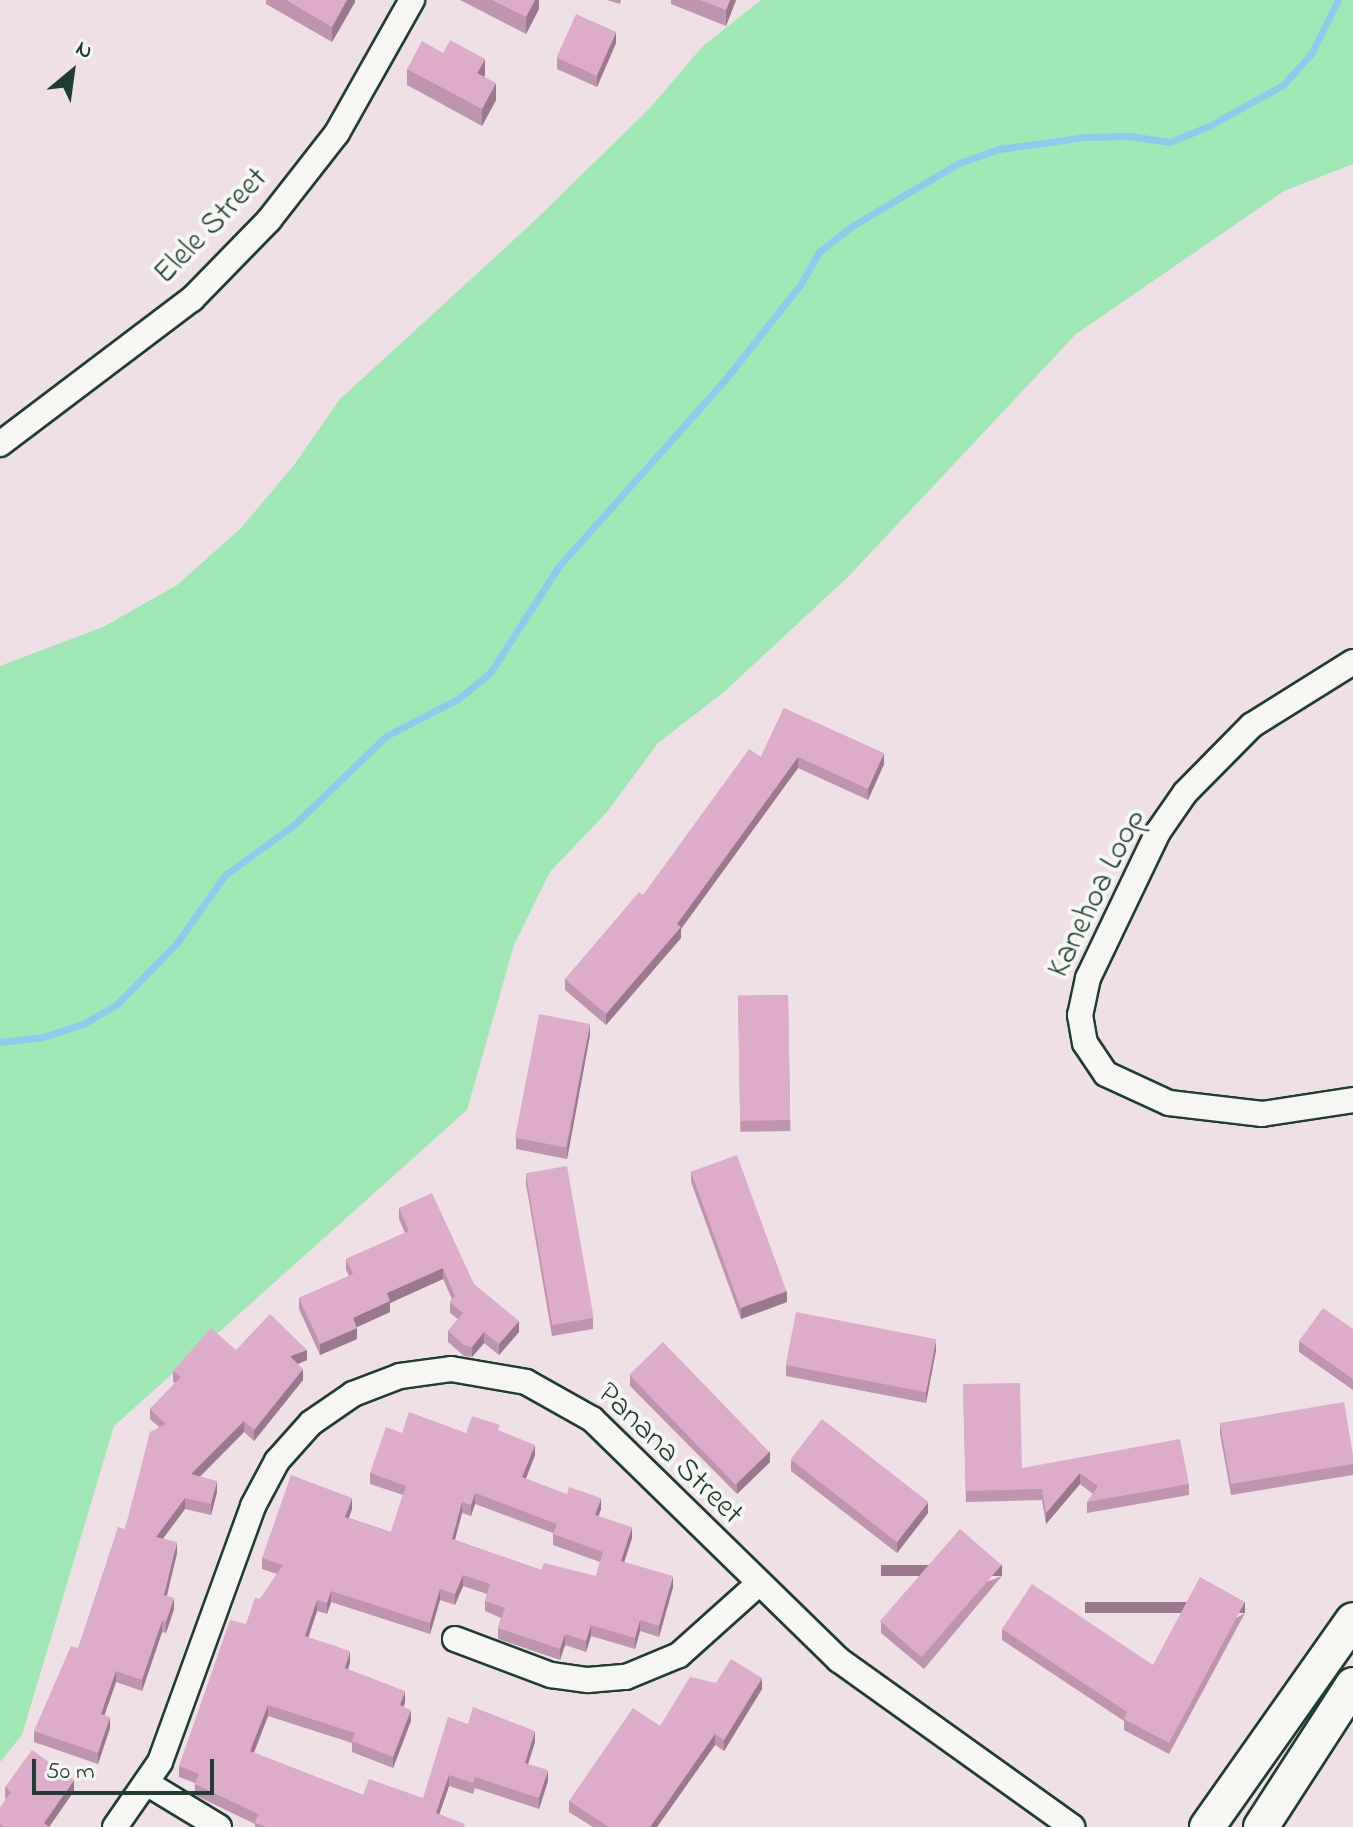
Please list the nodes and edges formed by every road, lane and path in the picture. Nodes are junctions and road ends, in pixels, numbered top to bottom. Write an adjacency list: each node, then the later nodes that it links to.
1 (412, 0): 2 (street, Elele Street)
2 (0, 444)
3 (1353, 662): 4 (street, Kanehoa Loop)
4 (1353, 1100)
5 (758, 1584): 7 (street); 9 (street, Panana Street); 12 (street, Panana Street)
6 (1353, 1620): 13 (main road)
7 (455, 1639)
8 (1353, 1685): 14 (main road)
9 (148, 1784): 10 (street, Panana Street); 11 (street)
10 (115, 1827)
11 (219, 1827)
12 (1072, 1827)
13 (1207, 1827)
14 (1261, 1827)

